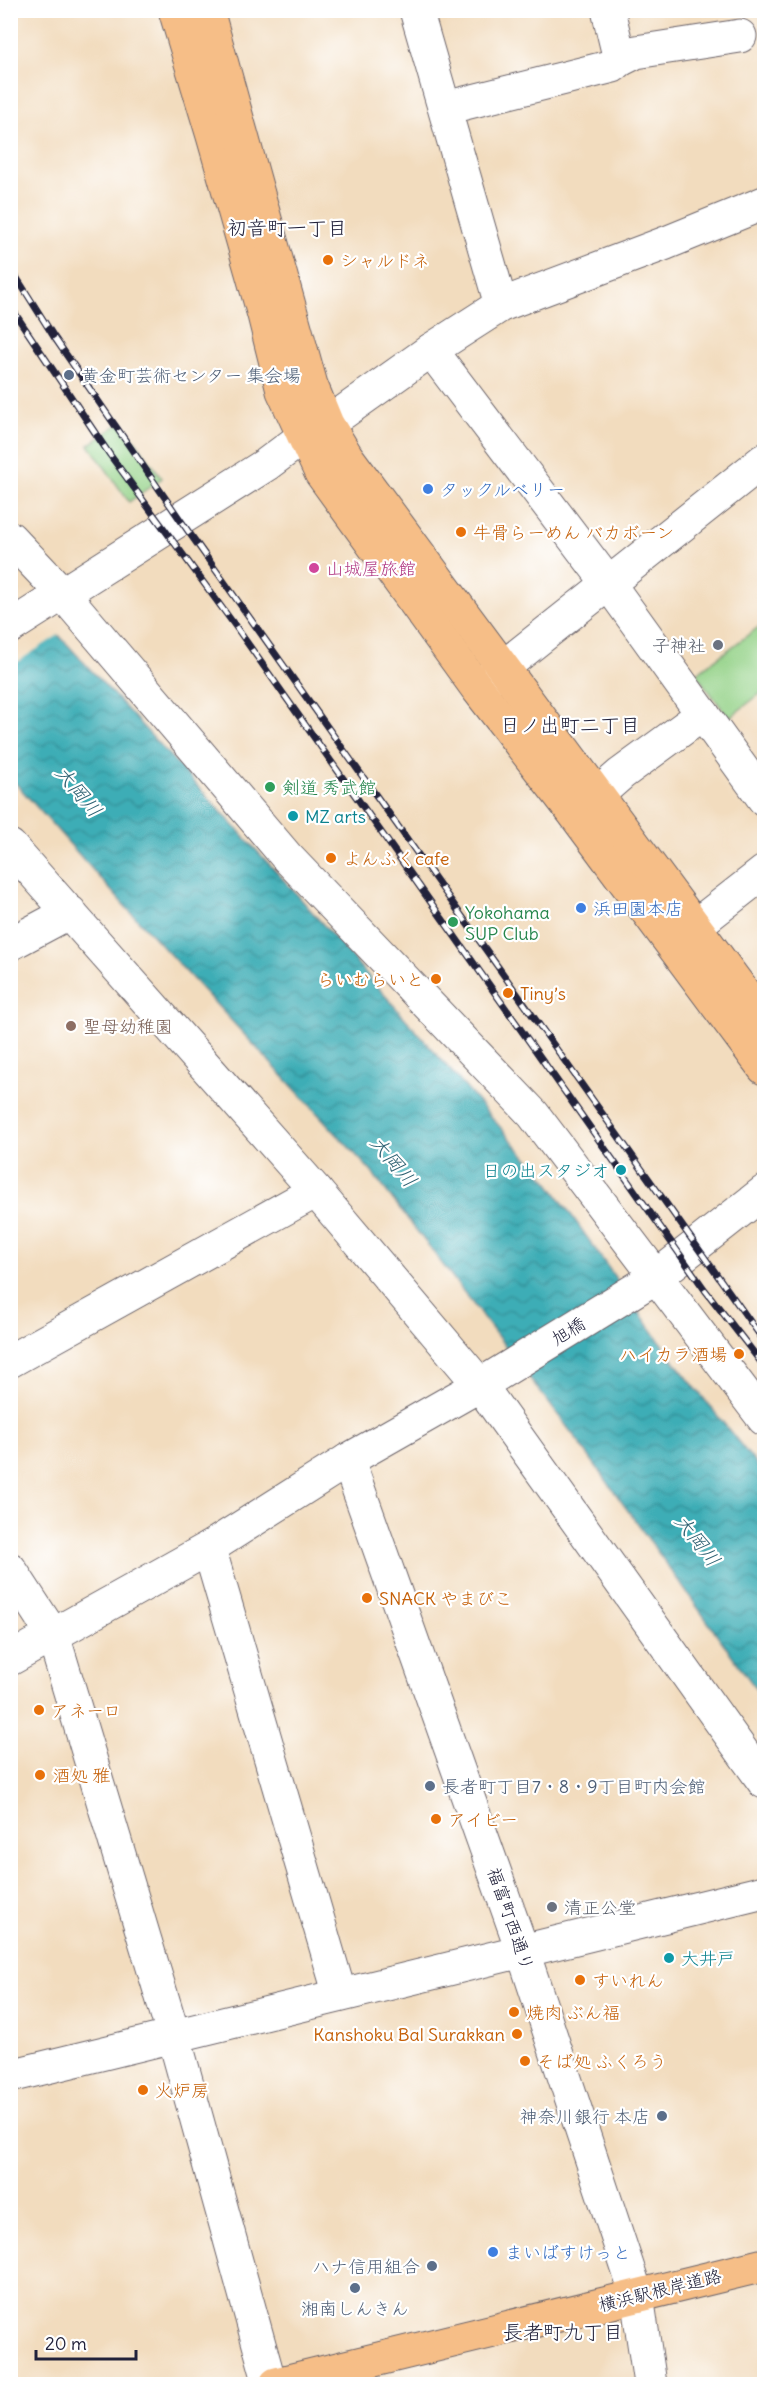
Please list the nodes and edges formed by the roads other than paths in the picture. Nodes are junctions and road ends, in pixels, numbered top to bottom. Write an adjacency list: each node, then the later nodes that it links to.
1 (175, 10): 11 (main road)
2 (207, 10): 11 (main road)
3 (416, 10): 7 (street)
4 (608, 10): 6 (street)
5 (740, 36): 6 (street)
6 (620, 60): 7 (street)
7 (444, 108): 9 (street)
8 (765, 203): 9 (street)
9 (501, 305): 10 (street)
10 (431, 350): 11 (street); 14 (street)
11 (315, 431): 15 (street); 17 (main road); 18 (main road)
12 (765, 460): 14 (street)
13 (10, 538): 15 (street)
14 (608, 583): 17 (street); 19 (street)
15 (64, 595): 16 (street); 31 (street)
16 (10, 627)
17 (504, 668): 18 (street); 20 (main road)
18 (477, 688): 25 (main road)
19 (703, 714): 20 (street); 21 (street)
20 (597, 795): 25 (main road)
21 (765, 799)
22 (10, 846): 24 (street)
23 (765, 872): 25 (street)
24 (70, 912): 26 (street); 29 (street)
25 (682, 935): 27 (main road); 28 (main road)
26 (10, 944)
27 (765, 1020)
28 (765, 1068)
29 (316, 1191): 32 (street); 33 (street)
30 (765, 1192): 31 (street, 旭橋)
31 (656, 1277): 33 (street, 旭橋); 34 (street)
32 (10, 1362)
33 (480, 1385): 35 (street, 旭橋); 40 (street)
34 (765, 1419)
35 (348, 1460): 36 (street, 旭橋); 42 (street, 福富町西通り)
36 (209, 1548): 38 (street, 旭橋); 43 (street)
37 (10, 1569): 38 (street)
38 (53, 1635): 39 (street, 旭橋); 44 (street)
39 (10, 1659)
40 (765, 1782)
41 (765, 1892): 42 (street)
42 (523, 1952): 43 (street); 47 (street, 福富町西通り)
43 (340, 1995): 44 (street)
44 (174, 2037): 45 (street); 48 (street)
45 (10, 2076)
46 (765, 2265): 47 (main road, 横浜駅根岸道路)
47 (637, 2295): 49 (main road, 横浜駅根岸道路); 50 (street, 福富町西通り)
48 (270, 2385)
49 (276, 2385)
50 (650, 2385)

